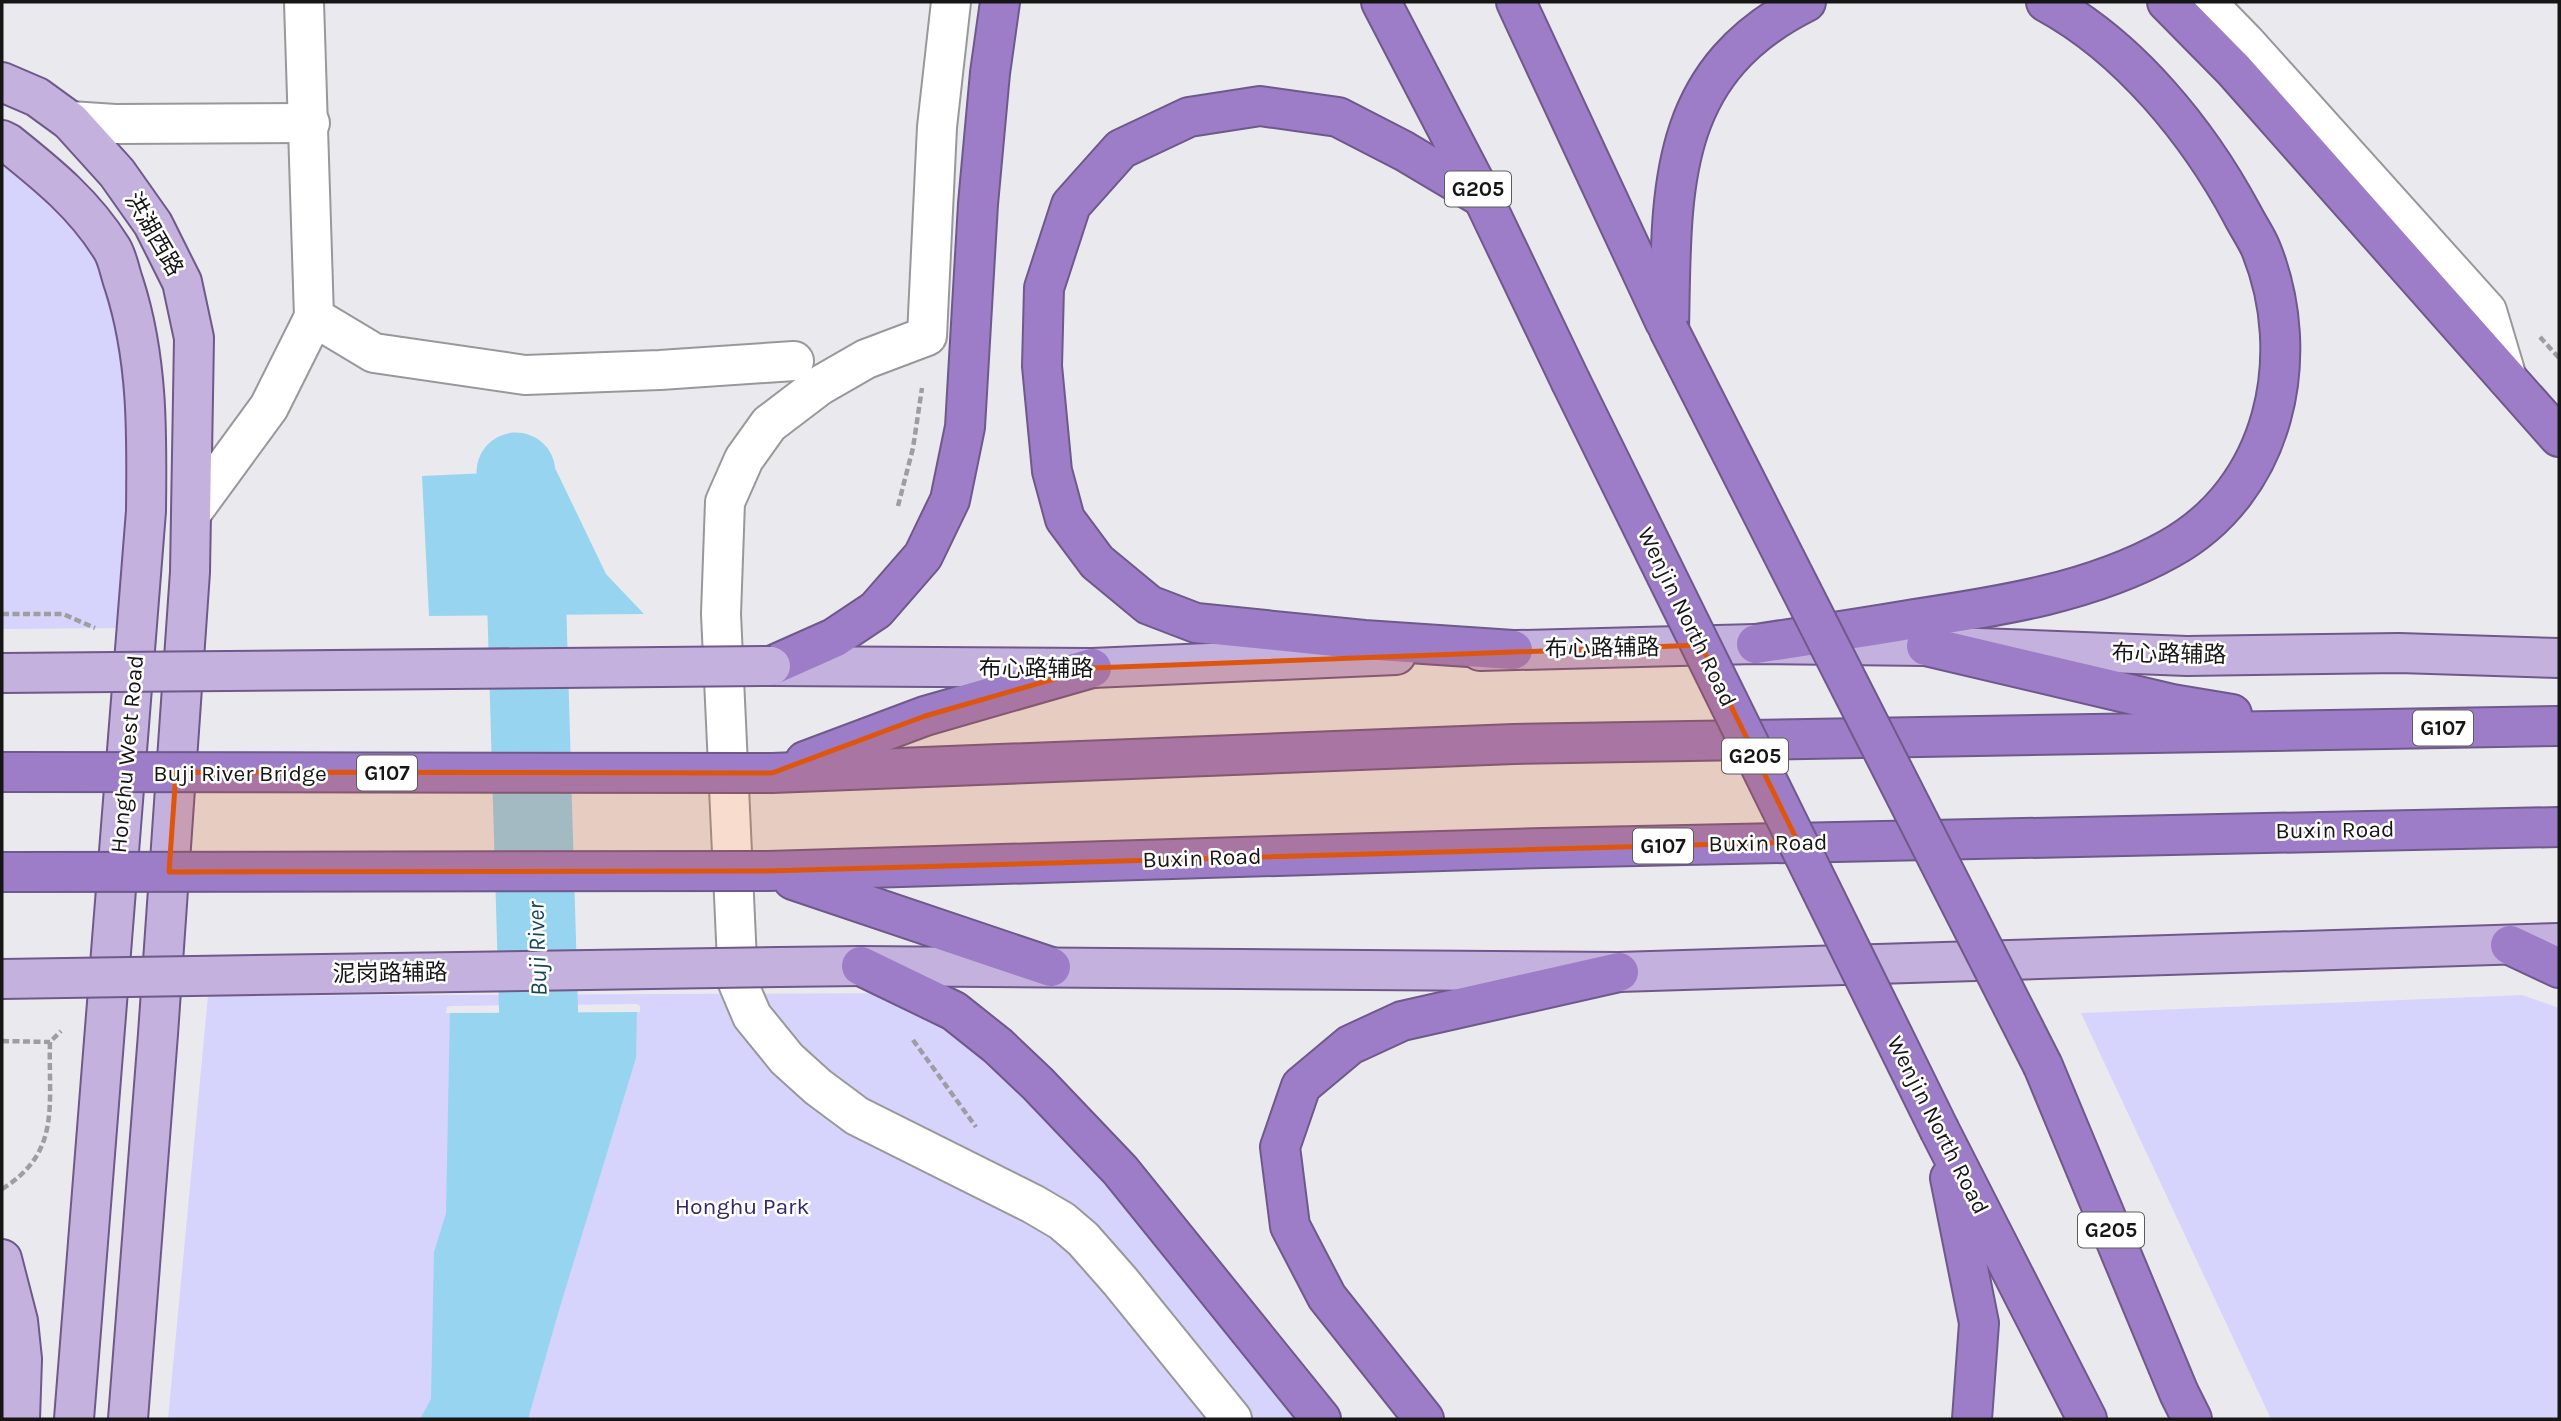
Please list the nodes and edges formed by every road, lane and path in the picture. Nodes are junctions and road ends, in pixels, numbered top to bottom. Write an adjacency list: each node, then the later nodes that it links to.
1 (304, 2): 12 (street)
2 (951, 2): 17 (street)
3 (1000, 2): 29 (highway)
4 (1381, 2): 14 (highway, Wenjin North Road / G205)
5 (1516, 2): 16 (highway, G205)
6 (1807, 2): 16 (highway)
7 (2046, 2): 25 (highway)
8 (2167, 2): 19 (highway)
9 (2206, 2): 19 (street)
10 (2, 82): 11 (main road, 洪湖西路)
11 (70, 121): 12 (street); 22 (main road, 洪湖西路)
12 (310, 123): 15 (street)
13 (2, 140): 56 (main road, Honghu West Road)
14 (1483, 198): 27 (highway); 51 (highway, Wenjin North Road / G205, bridge)
15 (314, 317): 18 (street); 22 (street)
16 (1669, 330): 54 (highway, G205, bridge)
17 (927, 336): 21 (path); 58 (street)
18 (794, 361)
19 (2508, 378): 20 (highway)
20 (2559, 437)
21 (897, 507)
22 (193, 511): 57 (main road)
23 (2, 614): 24 (path)
24 (64, 614)
25 (1756, 644): 26 (main road, 布心路辅路); 27 (main road, 布心路辅路)
26 (1926, 646): 28 (main road, 布心路辅路); 33 (highway)
27 (1513, 650): 30 (main road, 布心路辅路)
28 (2559, 658)
29 (771, 666): 30 (main road, 布心路辅路); 31 (main road, bridge)
30 (1092, 668): 35 (highway)
31 (2, 674)
32 (2559, 726): 33 (highway, G107)
33 (2327, 730): 35 (highway, G107)
34 (2, 772): 35 (highway, Buji River Bridge / G107, bridge)
35 (772, 773)
36 (2559, 827): 38 (highway, Buxin Road / G107)
37 (2, 872): 38 (highway, G107, bridge)
38 (768, 872): 42 (highway)
39 (2559, 943): 40 (main road)
40 (2510, 945): 43 (highway); 44 (main road)
41 (861, 966): 42 (main road); 45 (main road, 泥岗路辅路, bridge); 59 (highway)
42 (1051, 967): 44 (main road)
43 (2559, 968)
44 (1619, 972): 60 (highway)
45 (2, 979)
46 (65, 1027): 49 (path)
47 (906, 1032): 50 (path)
48 (2, 1041): 49 (path)
49 (50, 1042): 52 (path)
50 (979, 1131)
51 (1940, 1132): 61 (highway); 62 (highway, Wenjin North Road / G205)
52 (2, 1189)
53 (2, 1259): 55 (main road)
54 (2190, 1410)
55 (20, 1419)
56 (74, 1419)
57 (128, 1419)
58 (1232, 1419)
59 (1321, 1419)
60 (1424, 1419)
61 (1972, 1419)
62 (2087, 1419)

